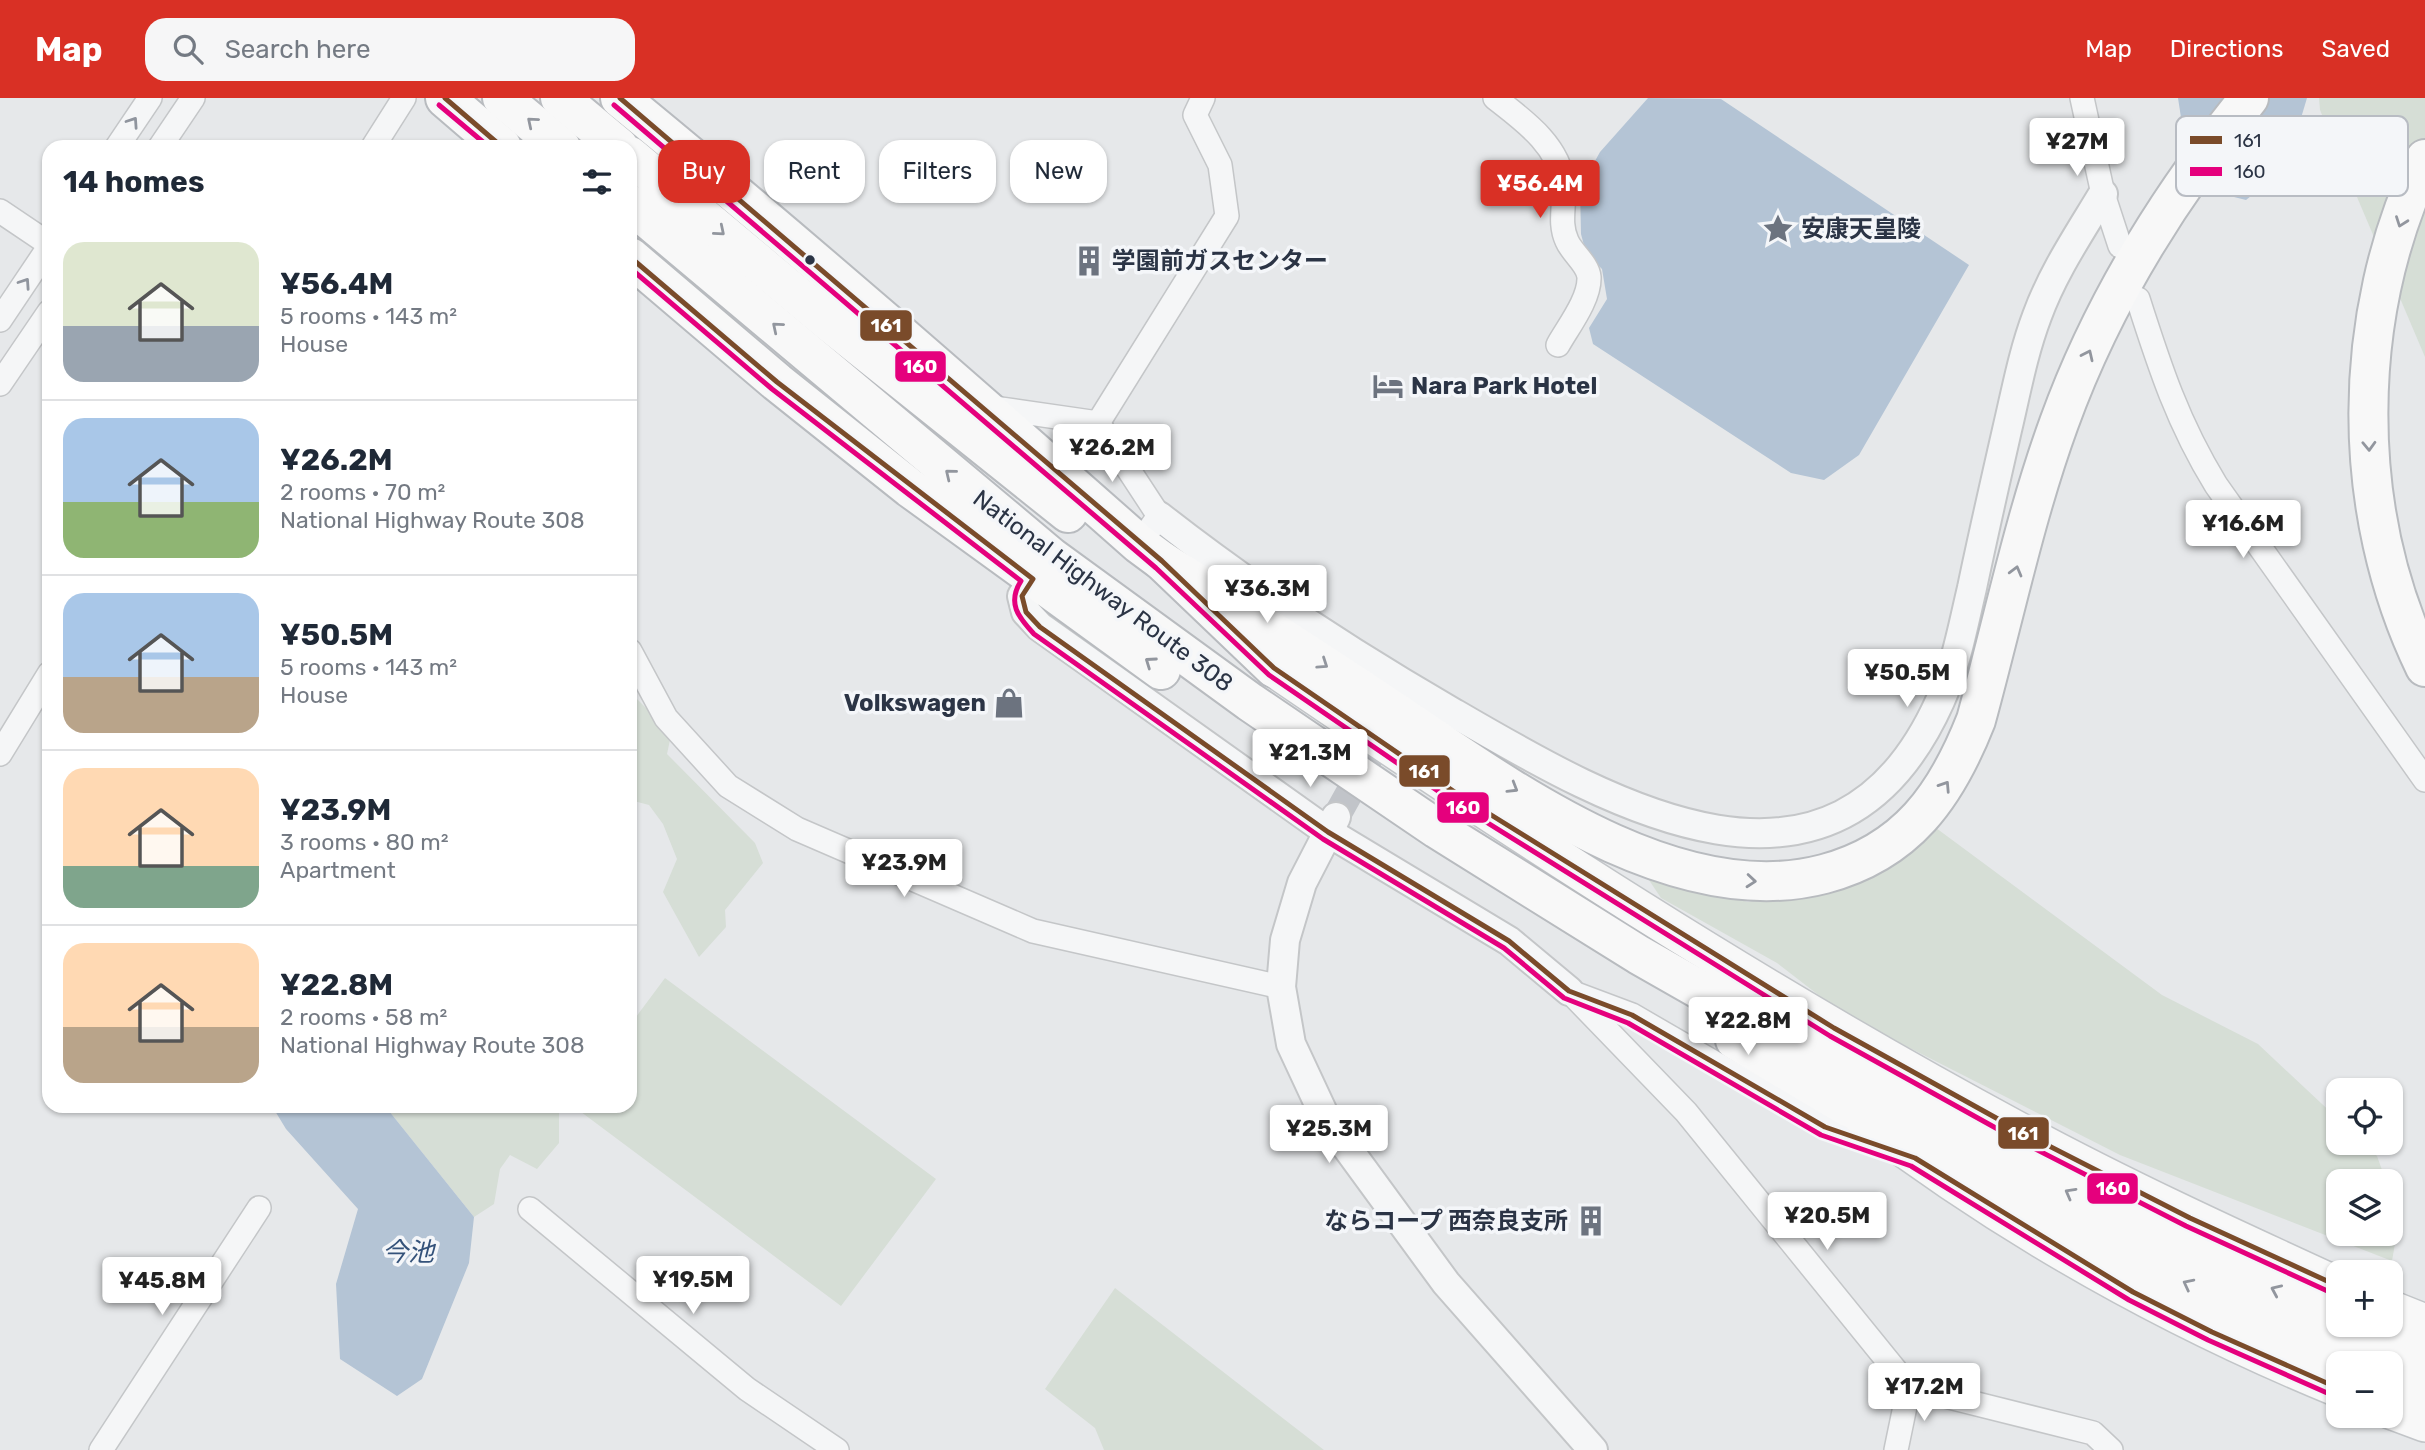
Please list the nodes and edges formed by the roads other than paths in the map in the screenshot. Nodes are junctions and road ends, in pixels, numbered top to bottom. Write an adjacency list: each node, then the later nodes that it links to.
1 (150, 98): 13 (street, one-way to 1)
2 (194, 98): 14 (street)
3 (404, 98): 15 (street)
4 (445, 98): 16 (highway)
5 (502, 98): 17 (highway, one-way to 5)
6 (560, 98): 18 (highway)
7 (620, 98): 34 (highway)
8 (1203, 98): 35 (street)
9 (1495, 98): 32 (street)
10 (2082, 98): 21 (street)
11 (2249, 98): 12 (highway, one-way to 11)
12 (2235, 116)
13 (122, 140)
14 (165, 140)
15 (377, 140)
16 (494, 140)
17 (553, 140)
18 (611, 140)
19 (2425, 159): 39 (highway, one-way to 39)
20 (637, 162): 40 (highway, National Highway Route 308, one-way to 40)
21 (2103, 194): 26 (street); 36 (street)
22 (2177, 196): 36 (highway, one-way to 22)
23 (637, 210): 47 (highway, National Highway Route 308, one-way to 23)
24 (0, 211): 25 (street)
25 (42, 241)
26 (2120, 246)
27 (42, 257): 30 (street, one-way to 27)
28 (637, 263): 37 (highway, National Highway Route 308)
29 (2138, 299): 43 (street)
30 (0, 320)
31 (42, 322): 33 (street)
32 (1558, 345)
33 (0, 384)
34 (987, 407): 35 (street); 36 (highway)
35 (1098, 424): 36 (street)
36 (1153, 540): 40 (highway)
37 (1033, 579): 44 (street); 47 (highway, National Highway Route 308, one-way to 37)
38 (637, 664): 45 (street)
39 (2425, 667)
40 (1274, 668): 51 (main road)
41 (42, 685): 42 (street)
42 (0, 754)
43 (2425, 780)
44 (1332, 824): 45 (street); 46 (street)
45 (1280, 987): 66 (street)
46 (1569, 991): 48 (street); 60 (street)
47 (1855, 1094): 48 (highway); 52 (main road, one-way to 47)
48 (1920, 1147): 56 (highway, one-way to 48); 59 (main road)
49 (258, 1208): 64 (street)
50 (530, 1209): 65 (street)
51 (2326, 1280)
52 (2326, 1312)
53 (2403, 1314): 54 (main road)
54 (2425, 1323)
55 (2382, 1337): 57 (main road)
56 (2335, 1351)
57 (2425, 1355)
58 (2403, 1380): 61 (highway)
59 (2326, 1383)
60 (1909, 1387): 67 (street); 68 (street)
61 (2425, 1389)
62 (2403, 1415): 63 (main road)
63 (2425, 1423)
64 (102, 1450)
65 (837, 1450)
66 (1592, 1450)
67 (1896, 1450)
68 (2111, 1450)

